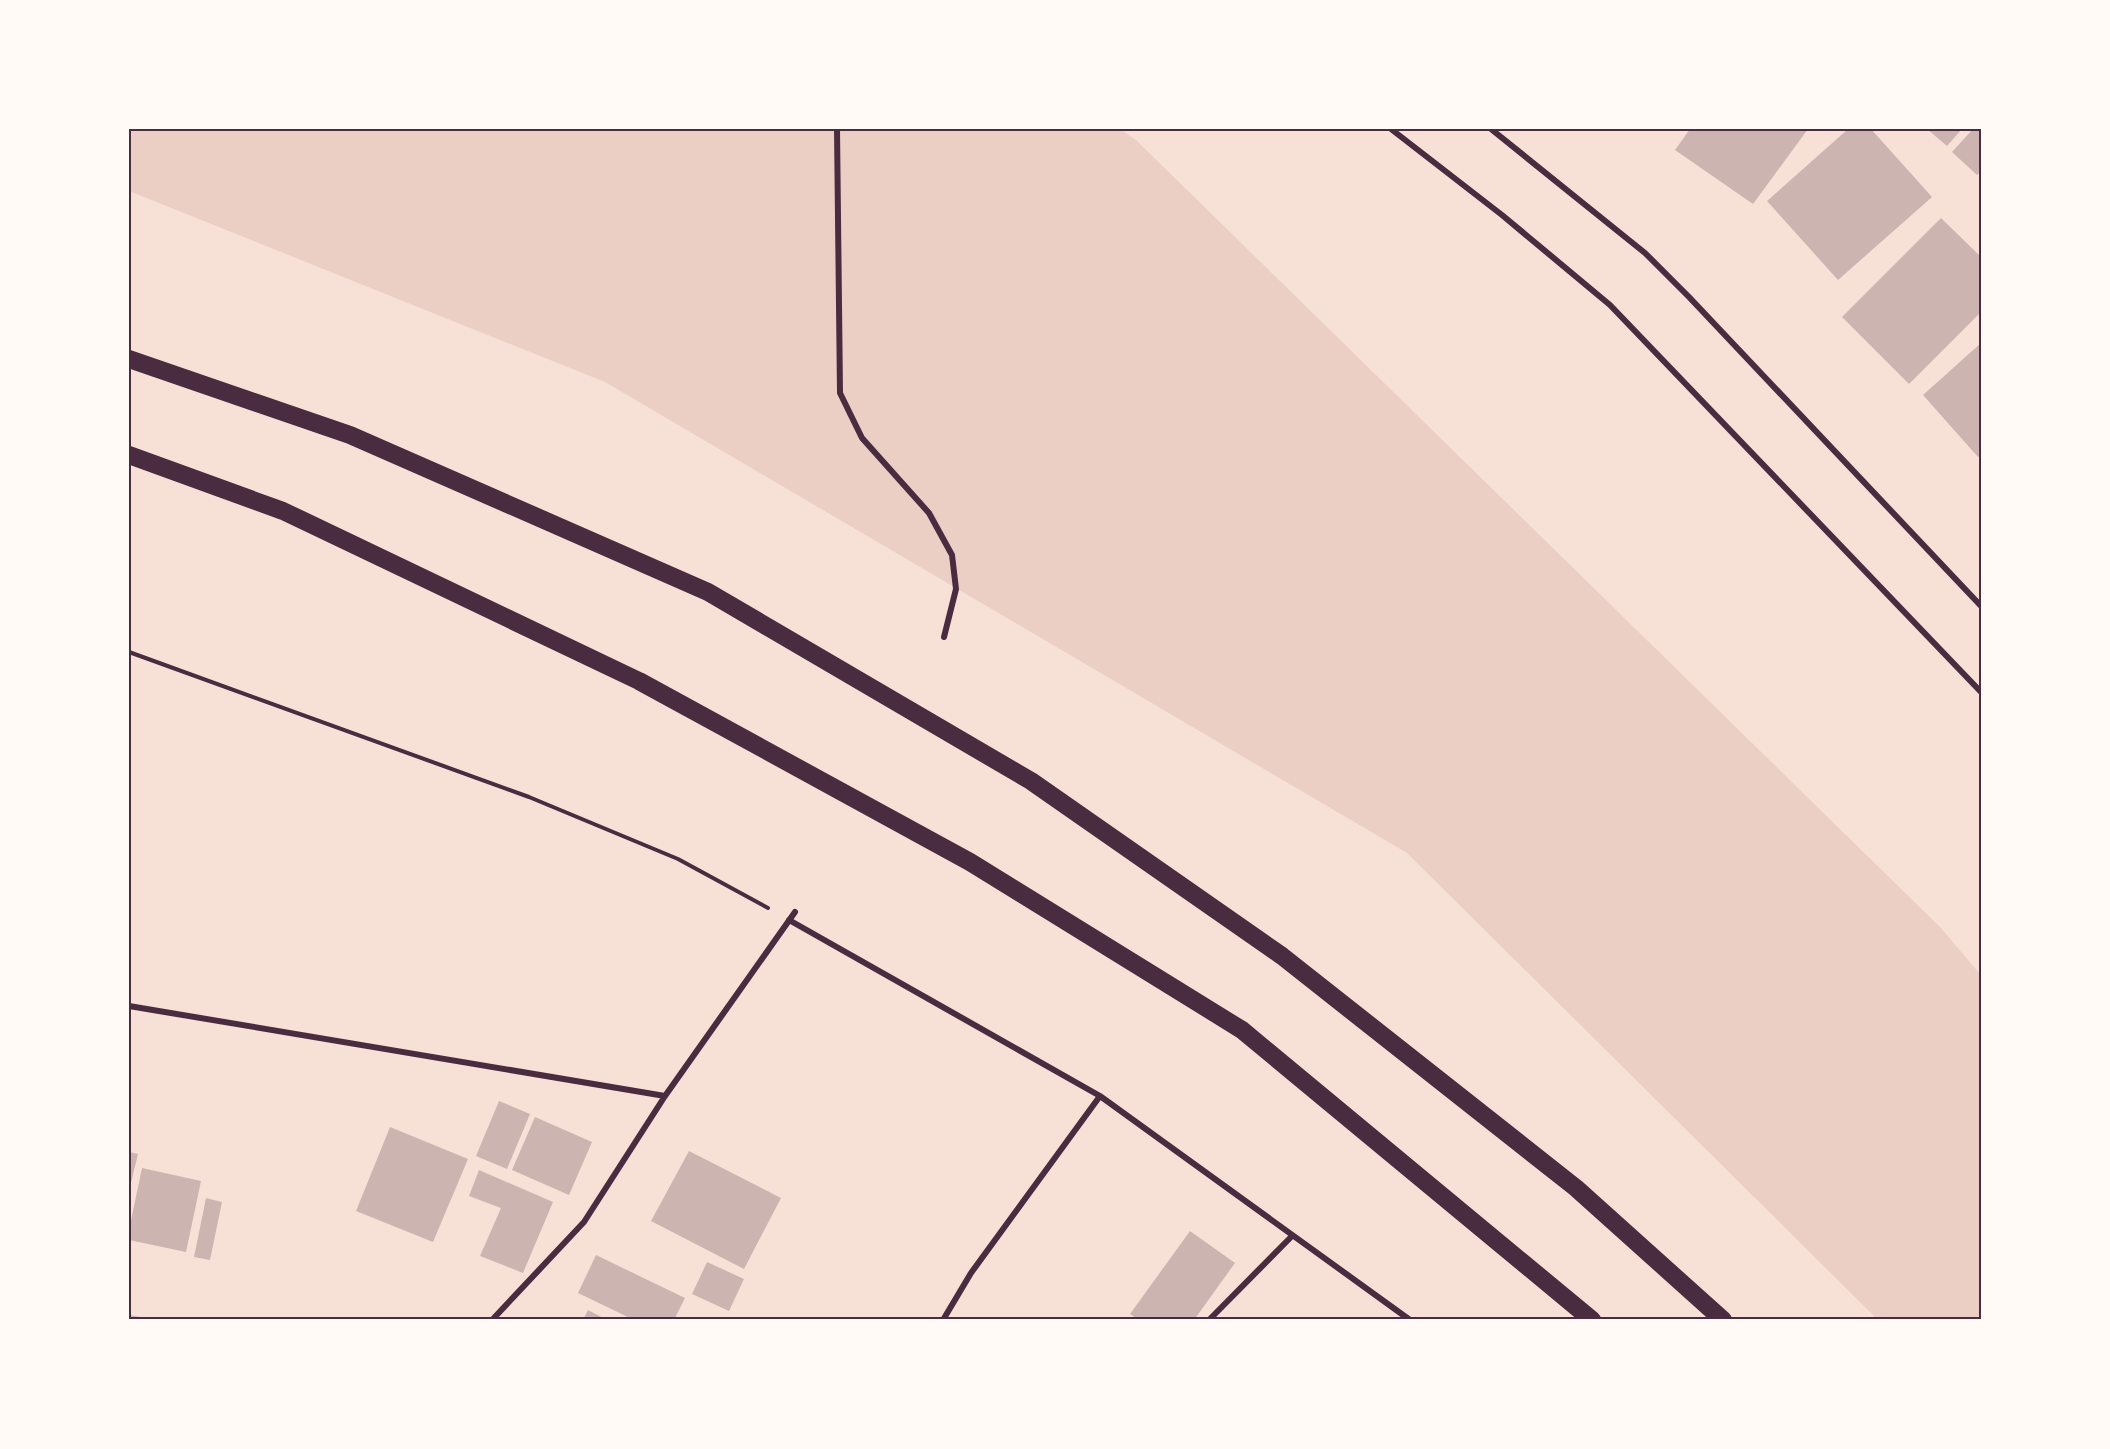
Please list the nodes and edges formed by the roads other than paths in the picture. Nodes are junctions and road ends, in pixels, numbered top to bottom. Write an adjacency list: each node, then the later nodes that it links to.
1 (837, 129): 7 (street)
2 (1391, 129): 8 (street)
3 (1491, 129): 6 (street)
4 (129, 359): 20 (highway)
5 (129, 455): 19 (highway)
6 (1981, 606)
7 (944, 637)
8 (1981, 692)
9 (795, 912): 10 (street)
10 (789, 920): 12 (street); 13 (street)
11 (129, 1006): 12 (street)
12 (665, 1096): 15 (street)
13 (1100, 1096): 14 (street); 16 (street)
14 (1292, 1236): 17 (street); 18 (street)
15 (492, 1320)
16 (943, 1320)
17 (1209, 1320)
18 (1410, 1320)
19 (1592, 1320)
20 (1723, 1320)

